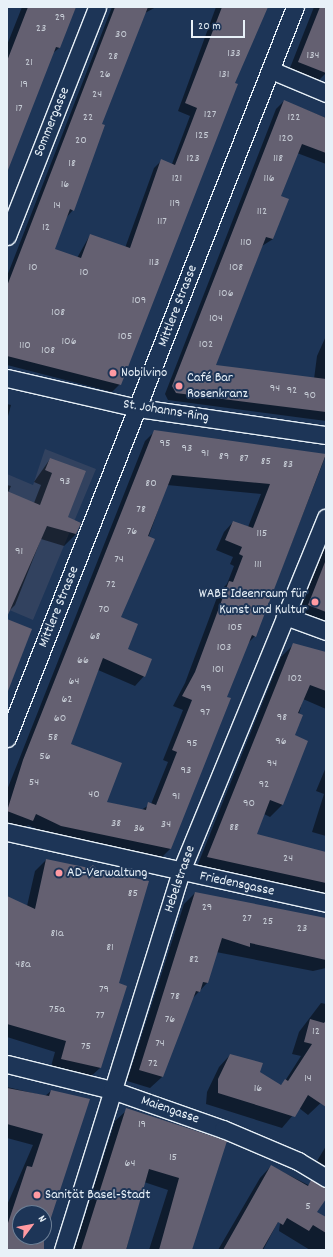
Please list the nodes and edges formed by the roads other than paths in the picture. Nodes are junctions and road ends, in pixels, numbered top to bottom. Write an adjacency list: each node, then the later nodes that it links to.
1 (97, 7): 5 (street, Sommergasse)
2 (295, 7): 3 (street, Mittlere Strasse)
3 (271, 70): 4 (street); 7 (street, Mittlere Strasse)
4 (326, 94)
5 (7, 236)
6 (7, 378): 7 (street, St. Johanns-Ring)
7 (138, 408): 8 (street, St. Johanns-Ring); 12 (street, Mittlere Strasse)
8 (326, 435)
9 (326, 518): 10 (street, Hebelstrasse)
10 (285, 616): 11 (street); 14 (street, Hebelstrasse)
11 (326, 631)
12 (7, 738)
13 (7, 832): 14 (street, Friedensgasse)
14 (181, 871): 15 (street, Friedensgasse); 17 (street, Hebelstrasse)
15 (326, 903)
16 (7, 1064): 17 (street, Maiengasse)
17 (112, 1090): 18 (street, Maiengasse); 19 (street, Hebelstrasse)
18 (326, 1178)
19 (63, 1250)

